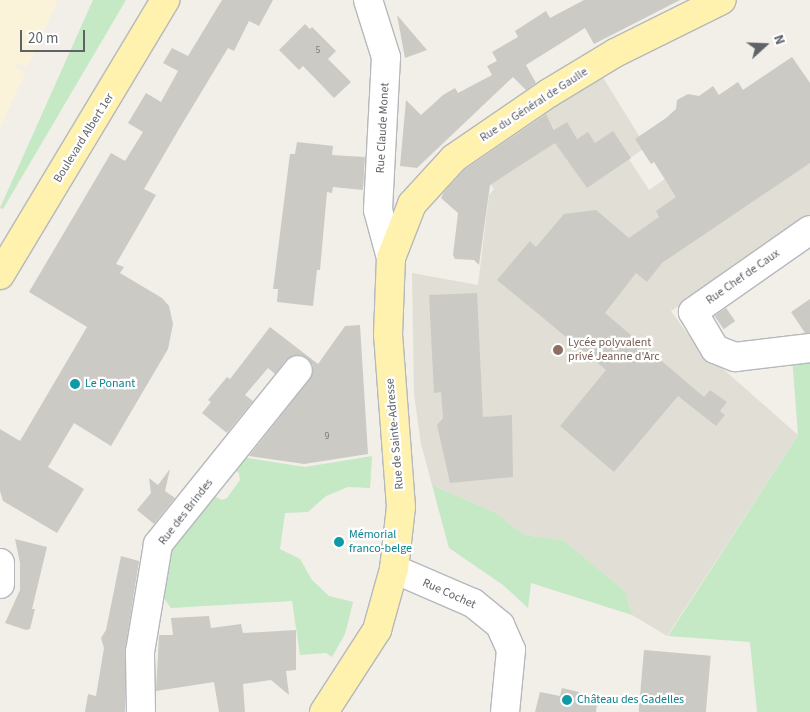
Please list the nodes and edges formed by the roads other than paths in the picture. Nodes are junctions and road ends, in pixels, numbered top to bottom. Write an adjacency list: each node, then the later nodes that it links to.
1 (166, 0): 6 (main road, Boulevard Albert 1er)
2 (368, 0): 5 (street, Rue Claude Monet)
3 (722, 0): 5 (main road, Rue du Général de Gaulle)
4 (810, 230): 7 (street, Rue Chef de Caux)
5 (390, 258): 10 (main road, Rue de Sainte-Adresse)
6 (0, 275)
7 (810, 348)
8 (298, 370): 12 (street, Rue des Brindes)
9 (0, 563): 11 (street)
10 (394, 569): 13 (main road, Rue de Sainte-Adresse); 14 (street, Rue Cochet)
11 (0, 584)
12 (141, 712)
13 (324, 712)
14 (505, 712)

